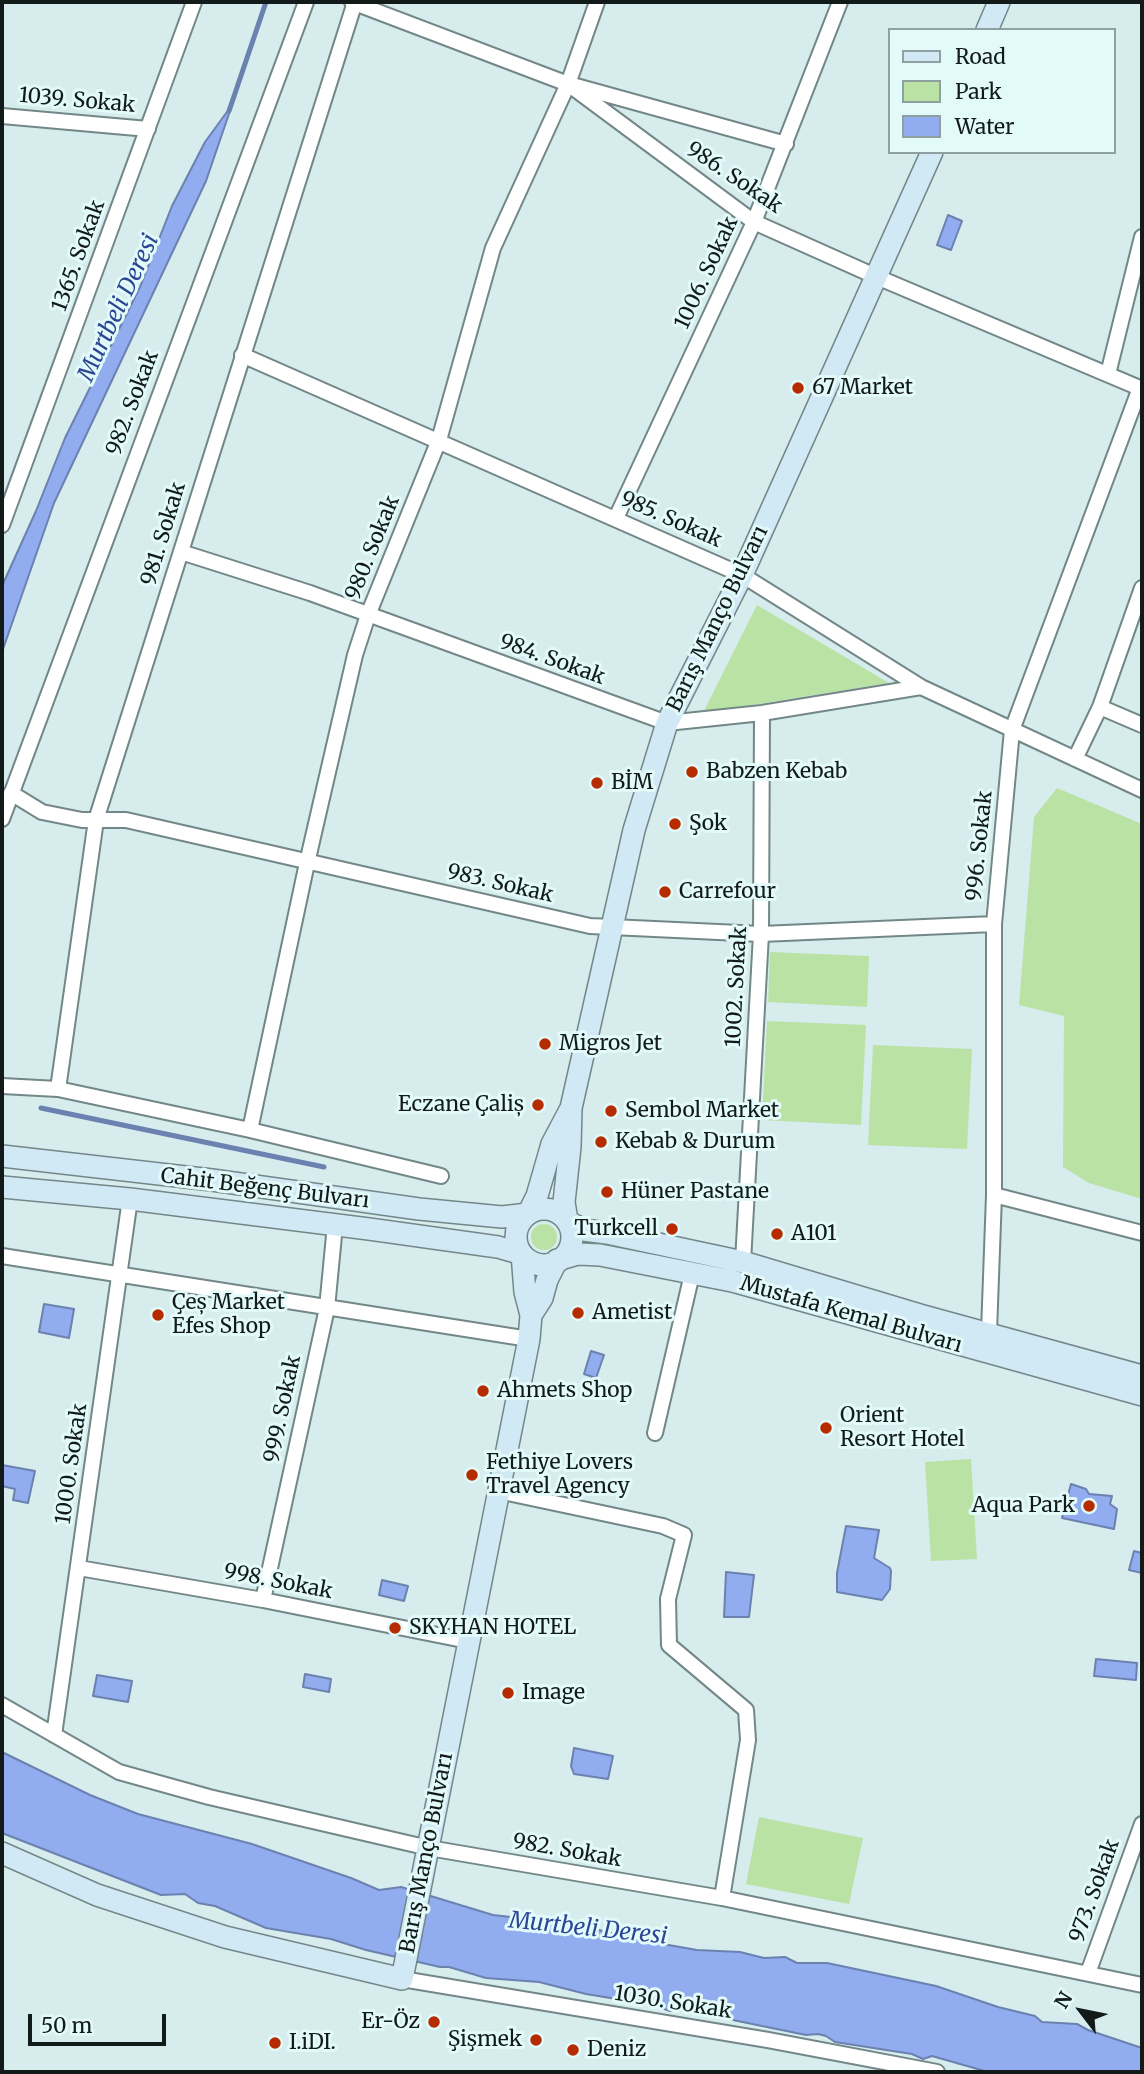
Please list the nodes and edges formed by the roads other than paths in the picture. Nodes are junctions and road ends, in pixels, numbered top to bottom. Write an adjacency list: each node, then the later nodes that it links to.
1 (194, 2): 10 (street, 1365. Sokak)
2 (306, 2): 34 (street, 982. Sokak)
3 (354, 2): 8 (street, 986. Sokak); 16 (street, 981. Sokak)
4 (597, 2): 8 (street, 980. Sokak)
5 (841, 2): 11 (street, 1006. Sokak)
6 (999, 2): 7 (main road)
7 (987, 28)
8 (568, 84): 11 (street); 13 (street, 986. Sokak); 19 (street, 980. Sokak)
9 (2, 116): 10 (street, 1039. Sokak)
10 (148, 129): 21 (street, 1365. Sokak)
11 (786, 144): 13 (street, 1006. Sokak)
12 (931, 154): 15 (main road, Barış Manço Bulvarı)
13 (754, 222): 15 (street, 986. Sokak); 20 (street, 1006. Sokak)
14 (1142, 237): 17 (street)
15 (877, 277): 17 (street, 986. Sokak); 23 (main road, Barış Manço Bulvarı)
16 (242, 355): 19 (street, 985. Sokak); 22 (street, 981. Sokak)
17 (1108, 374): 18 (street, 986. Sokak)
18 (1141, 388): 31 (street, 996. Sokak)
19 (439, 440): 20 (street, 985. Sokak); 25 (street, 980. Sokak)
20 (616, 518): 23 (street, 985. Sokak)
21 (2, 525)
22 (181, 552): 25 (street, 984. Sokak); 36 (street, 981. Sokak)
23 (742, 575): 26 (street, 985. Sokak); 29 (main road, Barış Manço Bulvarı)
24 (1142, 588): 27 (street)
25 (368, 615): 29 (street, 984. Sokak); 37 (street, 980. Sokak)
26 (920, 687): 28 (street, 984. Sokak); 31 (street, 985. Sokak)
27 (1100, 707): 30 (street); 32 (street)
28 (762, 713): 29 (street, 984. Sokak); 40 (street, 1002. Sokak)
29 (667, 723): 39 (main road, Barış Manço Bulvarı)
30 (1142, 725)
31 (1012, 730): 32 (street, 985. Sokak); 38 (street, 996. Sokak)
32 (1075, 759): 33 (street, 985. Sokak)
33 (1142, 790)
34 (11, 793): 35 (street, 982. Sokak); 36 (street, 983. Sokak)
35 (2, 819)
36 (96, 820): 37 (street, 983. Sokak); 42 (street, 981. Sokak)
37 (307, 863): 39 (street, 983. Sokak); 44 (street, 980. Sokak)
38 (994, 924): 40 (street, 983. Sokak); 48 (street, 996. Sokak)
39 (611, 927): 40 (street, 983. Sokak); 43 (main road, Barış Manço Bulvarı)
40 (761, 934): 57 (street, 1002. Sokak)
41 (2, 1086): 42 (street)
42 (58, 1089): 44 (street)
43 (570, 1108): 50 (main road, Barış Manço Bulvarı); 51 (main road, Barış Manço Bulvarı)
44 (250, 1130): 46 (street)
45 (2, 1156): 50 (main road, Cahit Beğenç Bulvarı)
46 (441, 1175)
47 (2, 1186): 49 (main road, Cahit Beğenç Bulvarı)
48 (994, 1195): 53 (street); 62 (street, 996. Sokak)
49 (130, 1199): 52 (main road, Cahit Beğenç Bulvarı); 58 (street, 1000. Sokak)
50 (528, 1214): 51 (main road); 54 (main road)
51 (567, 1222): 56 (main road); 57 (main road, Mustafa Kemal Bulvarı)
52 (335, 1225): 54 (main road, Cahit Beğenç Bulvarı); 60 (street, 999. Sokak)
53 (1142, 1233)
54 (522, 1254): 56 (main road); 61 (main road, Barış Manço Bulvarı)
55 (2, 1256): 58 (street)
56 (558, 1260): 59 (main road, Mustafa Kemal Bulvarı); 61 (main road, Barış Manço Bulvarı)
57 (743, 1262): 62 (main road, Mustafa Kemal Bulvarı)
58 (120, 1274): 60 (street); 68 (street, 1000. Sokak)
59 (692, 1274): 65 (main road, Mustafa Kemal Bulvarı); 66 (street)
60 (327, 1308): 63 (street); 69 (street, 999. Sokak)
61 (531, 1315): 63 (main road, Barış Manço Bulvarı)
62 (989, 1332): 64 (main road, Mustafa Kemal Bulvarı)
63 (530, 1339): 67 (main road, Barış Manço Bulvarı)
64 (1142, 1376)
65 (1142, 1395)
66 (655, 1433)
67 (498, 1491): 70 (main road, Barış Manço Bulvarı); 76 (street)
68 (79, 1568): 69 (street, 998. Sokak); 72 (street, 1000. Sokak)
69 (263, 1600): 70 (street, 998. Sokak)
70 (468, 1641): 74 (main road, Barış Manço Bulvarı)
71 (2, 1705): 72 (street, 982. Sokak)
72 (54, 1735): 74 (street, 982. Sokak)
73 (1142, 1824): 77 (street, 973. Sokak)
74 (429, 1848): 76 (street, 982. Sokak); 78 (main road, Barış Manço Bulvarı)
75 (2, 1853): 78 (main road, Barış Manço Bulvarı)
76 (722, 1898): 77 (street, 982. Sokak)
77 (1088, 1973): 79 (street, 982. Sokak)
78 (402, 1979): 80 (street, 1030. Sokak)
79 (1142, 1985)
80 (937, 2072)

